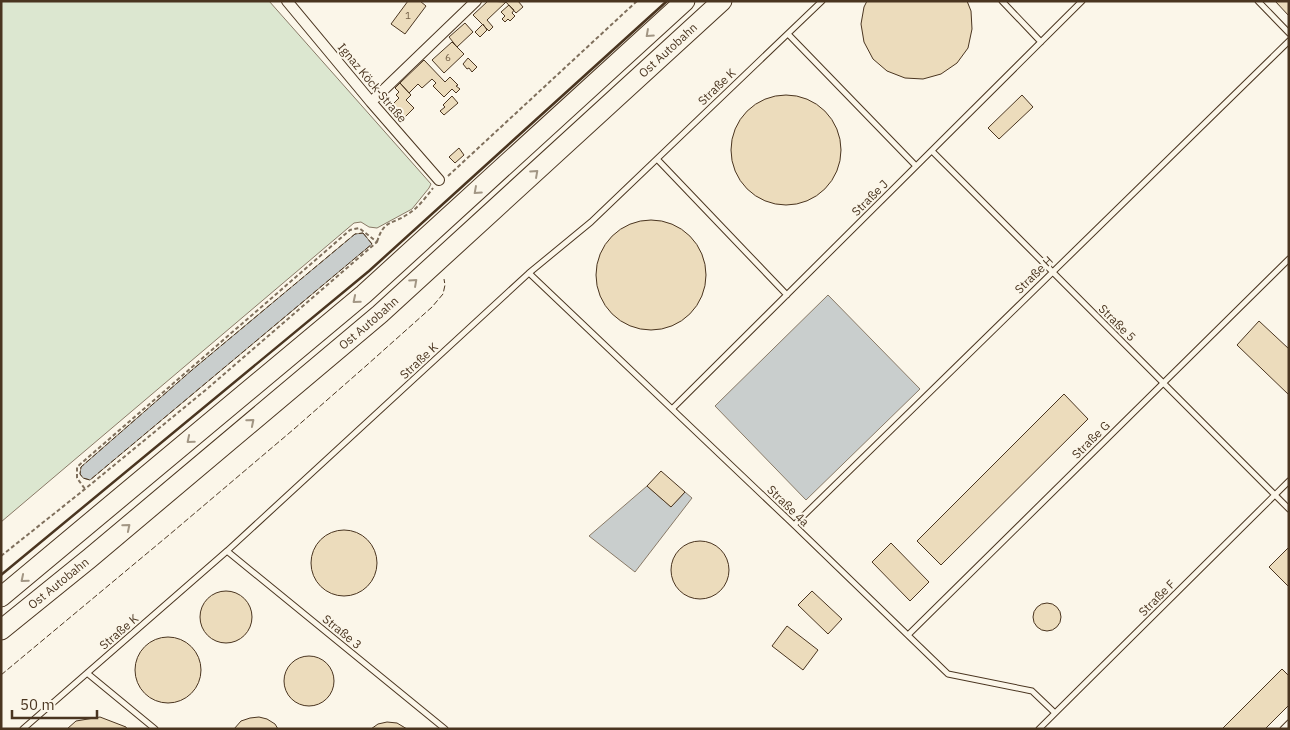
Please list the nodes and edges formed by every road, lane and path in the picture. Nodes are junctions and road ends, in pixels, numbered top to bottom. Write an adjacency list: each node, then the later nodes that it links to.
1 (287, 1): 14 (street, Ignaz Köck-Straße)
2 (476, 1): 14 (street)
3 (637, 1): 18 (path)
4 (685, 1): 33 (highway, Ost Autobahn, one-way to 33)
5 (722, 1): 34 (highway, Ost Autobahn, one-way to 5)
6 (822, 1): 11 (lane, Straße K)
7 (1002, 1): 13 (lane)
8 (1082, 1): 13 (lane, Straße J)
9 (1258, 1): 10 (lane)
10 (1289, 33)
11 (788, 34): 16 (lane, Straße K); 17 (lane)
12 (1289, 41): 21 (lane, Straße H)
13 (1041, 42): 15 (lane, Straße J)
14 (371, 102): 18 (street, Ignaz Köck-Straße)
15 (932, 151): 17 (lane, Straße J); 21 (lane, Straße 5)
16 (657, 159): 22 (lane, Straße K); 23 (lane)
17 (916, 166): 23 (lane, Straße J)
18 (439, 180): 19 (path)
19 (377, 242): 27 (path); 27 (path)
20 (1289, 259): 24 (lane, Straße G)
21 (1052, 272): 24 (lane, Straße 5); 30 (lane, Straße H)
22 (529, 273): 25 (lane, Straße 4a); 31 (lane, Straße K)
23 (787, 295): 25 (lane, Straße J)
24 (1163, 383): 28 (lane, Straße 5); 35 (lane, Straße G)
25 (672, 409): 30 (lane, Straße 4a)
26 (1289, 481): 28 (lane, Straße F)
27 (85, 489): 32 (path)
28 (1275, 495): 29 (lane, Straße 5); 37 (lane, Straße F)
29 (1289, 509)
30 (794, 525): 35 (lane, Straße 4a)
31 (227, 551): 36 (lane, Straße K); 41 (lane, Straße 3)
32 (1, 556)
33 (1, 597)
34 (1, 630)
35 (908, 635): 37 (lane, Straße 4a)
36 (87, 673): 39 (lane, Straße K); 40 (lane)
37 (1054, 713): 42 (lane, Straße F)
38 (1289, 723): 43 (lane)
39 (23, 729)
40 (155, 729)
41 (445, 729)
42 (1039, 729)
43 (1283, 729)

